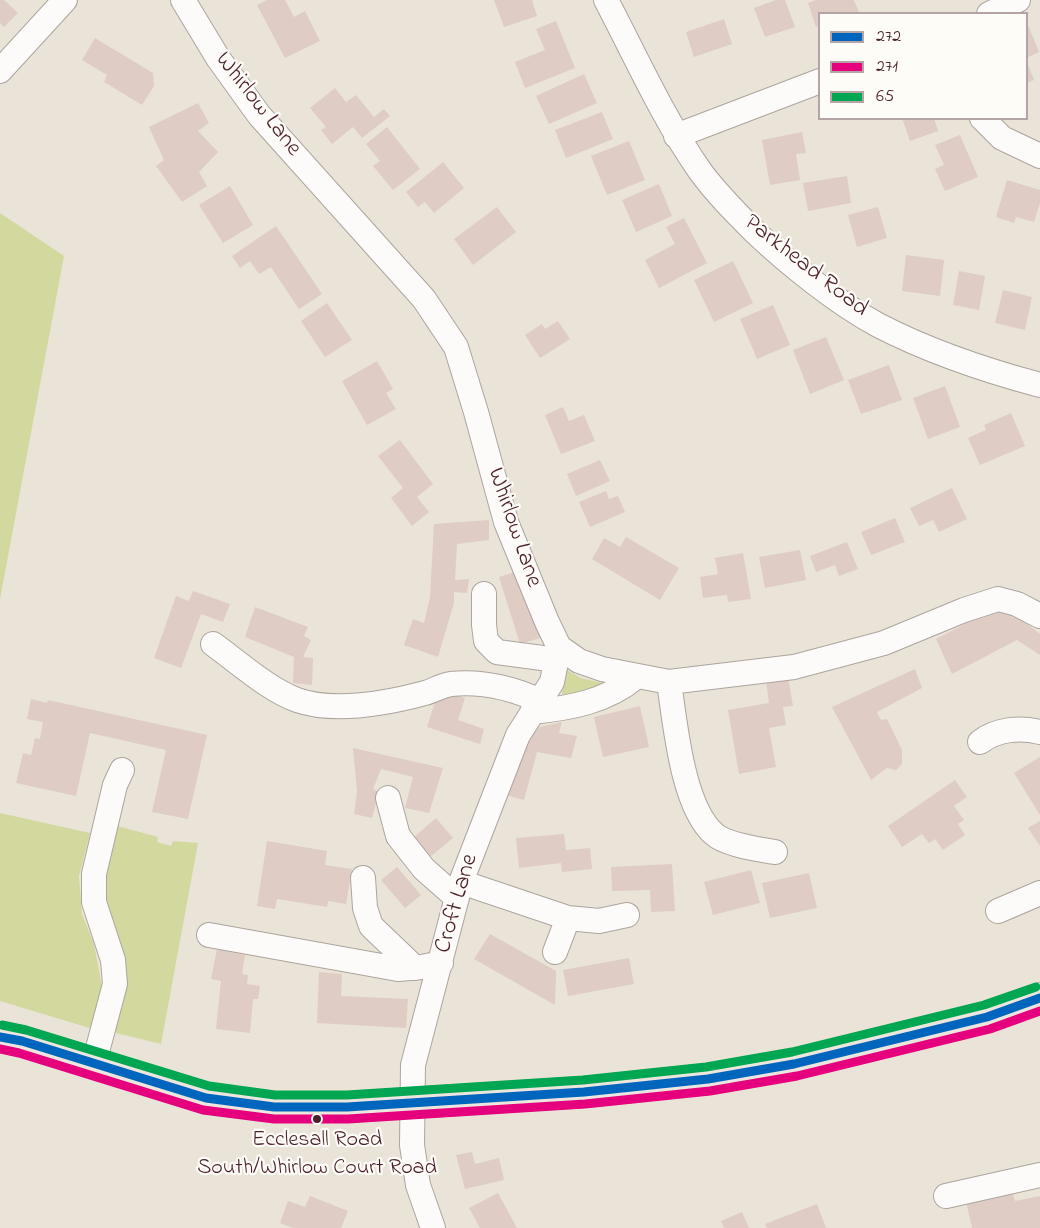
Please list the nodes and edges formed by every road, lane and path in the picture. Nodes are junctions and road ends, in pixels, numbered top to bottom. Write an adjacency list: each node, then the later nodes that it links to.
1 (65, 0): 6 (street)
2 (183, 0): 15 (street, Whirlow Lane)
3 (606, 0): 9 (street, Parkhead Road)
4 (1018, 0): 5 (street)
5 (993, 12)
6 (0, 71)
7 (818, 81): 9 (street)
8 (983, 120): 10 (street)
9 (676, 135): 11 (street, Parkhead Road)
10 (1040, 156)
11 (1040, 385)
12 (484, 594): 15 (street)
13 (1040, 616): 17 (street)
14 (213, 644): 18 (street)
15 (558, 653): 16 (street); 18 (street, Croft Lane)
16 (636, 677): 17 (street); 18 (street)
17 (669, 682): 23 (street)
18 (536, 707): 25 (street, Croft Lane)
19 (1040, 732): 20 (street)
20 (980, 742)
21 (122, 770): 36 (street)
22 (388, 798): 25 (street)
23 (775, 852)
24 (363, 878): 33 (street)
25 (459, 890): 29 (street); 32 (street, Croft Lane)
26 (1040, 893): 27 (street)
27 (998, 911)
28 (627, 915): 29 (street)
29 (568, 918): 31 (street)
30 (209, 935): 33 (street)
31 (555, 952)
32 (441, 963): 33 (street); 37 (street, Croft Lane)
33 (415, 968)
34 (1040, 998): 37 (main road)
35 (0, 1037): 36 (main road)
36 (94, 1063): 37 (main road)
37 (411, 1104): 40 (street, Croft Lane)
38 (1038, 1171): 39 (street)
39 (946, 1196)
40 (433, 1228)

